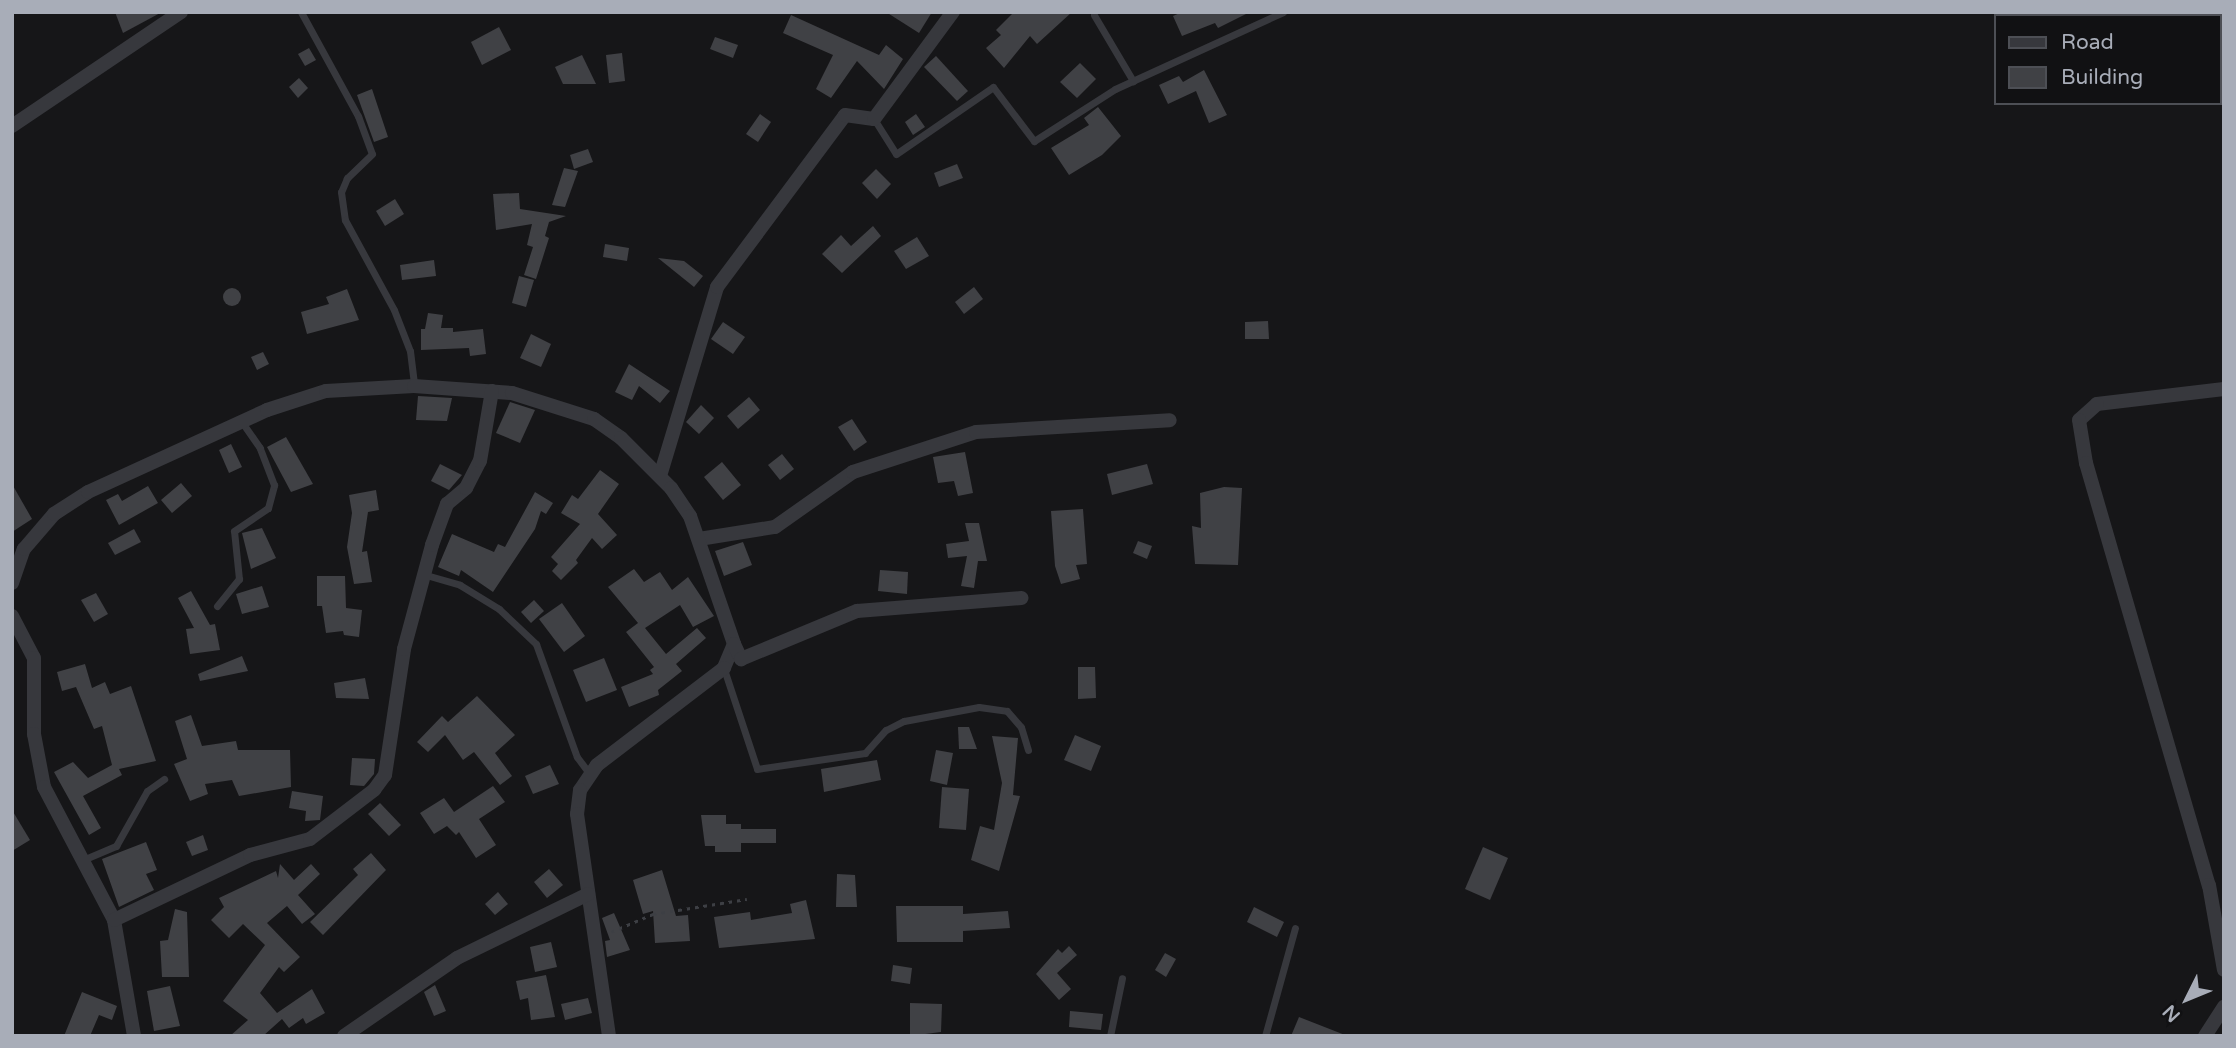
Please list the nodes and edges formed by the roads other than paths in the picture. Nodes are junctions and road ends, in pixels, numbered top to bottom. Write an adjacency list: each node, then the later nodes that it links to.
1 (181, 12): 8 (street)
2 (301, 12): 9 (lane)
3 (953, 12): 7 (street)
4 (1283, 12): 6 (lane)
5 (1094, 15): 6 (lane)
6 (1133, 81): 7 (lane)
7 (874, 119): 14 (street)
8 (12, 126)
9 (414, 386): 11 (street); 13 (street)
10 (2224, 389): 30 (street)
11 (492, 391): 14 (street); 16 (street)
12 (1170, 420): 15 (street)
13 (242, 422): 17 (street); 19 (lane)
14 (660, 476): 15 (street)
15 (699, 539): 21 (street)
16 (426, 575): 24 (lane); 28 (street)
17 (12, 583)
18 (1021, 598): 21 (street)
19 (217, 607)
20 (12, 616): 26 (street)
21 (734, 644): 22 (street)
22 (724, 668): 23 (lane); 24 (street)
23 (1028, 750)
24 (590, 774): 27 (street)
25 (164, 779): 26 (lane)
26 (85, 859): 28 (street)
27 (588, 894): 34 (street); 35 (street)
28 (114, 920): 33 (street)
29 (1295, 928): 37 (lane)
30 (2224, 970)
31 (1122, 978): 36 (lane)
32 (2224, 1007): 38 (street)
33 (134, 1036)
34 (344, 1036)
35 (608, 1036)
36 (1110, 1036)
37 (1265, 1036)
38 (2205, 1036)

